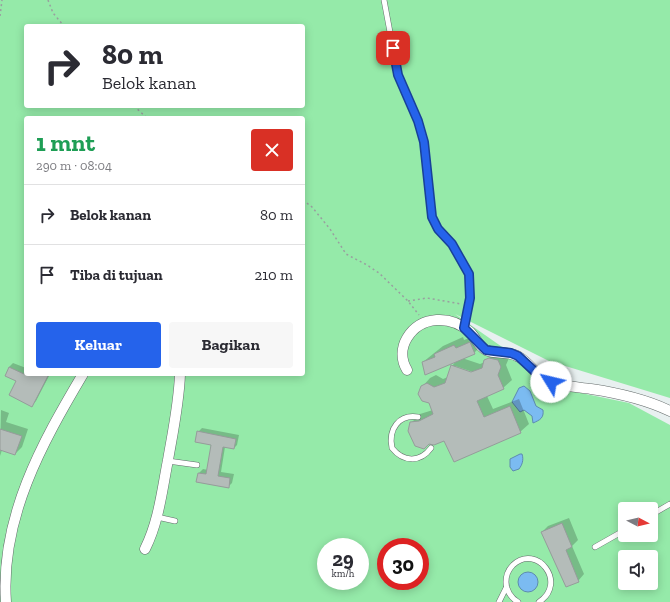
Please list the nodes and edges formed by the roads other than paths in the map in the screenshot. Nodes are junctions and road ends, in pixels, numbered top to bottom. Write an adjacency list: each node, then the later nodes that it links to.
1 (384, 0): 2 (lane)
2 (464, 328): 3 (street); 6 (street)
3 (407, 370)
4 (82, 376): 19 (street)
5 (180, 376): 9 (street)
6 (670, 411)
7 (418, 417): 8 (lane)
8 (430, 448)
9 (168, 461): 10 (lane); 13 (street)
10 (197, 465)
11 (670, 504): 12 (lane)
12 (658, 511)
13 (157, 517): 14 (lane); 17 (street)
14 (175, 521)
15 (618, 534): 16 (lane)
16 (595, 546)
17 (145, 549)
18 (506, 588): 20 (lane); 21 (lane); 22 (lane)
19 (6, 602)
20 (499, 602)
21 (518, 602)
22 (539, 602)

